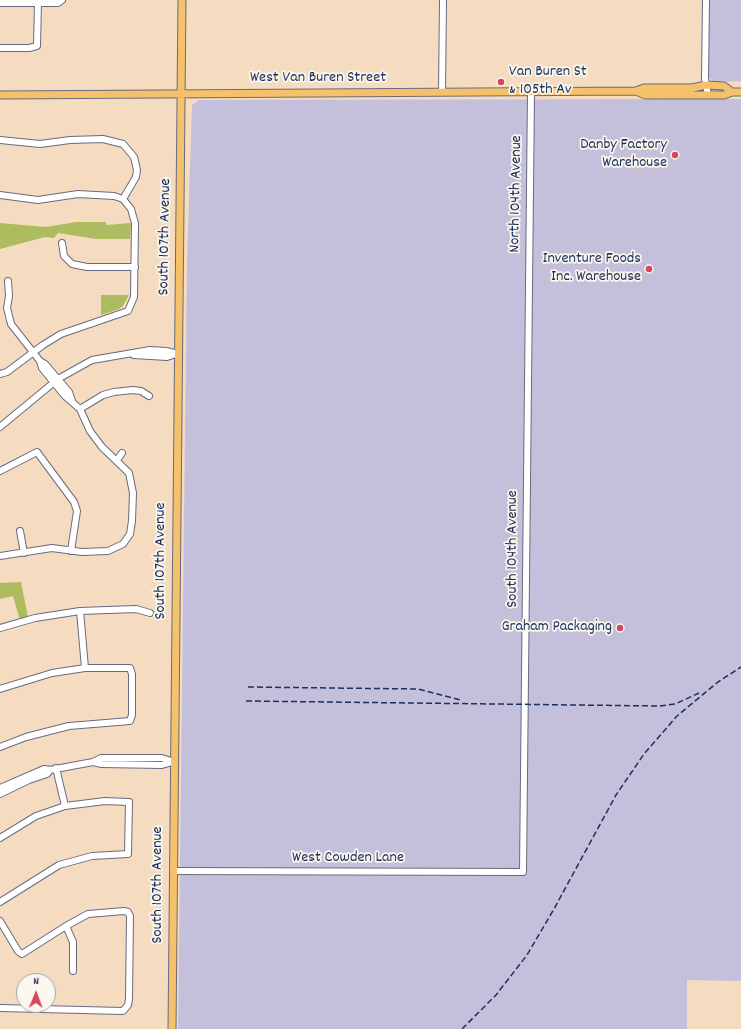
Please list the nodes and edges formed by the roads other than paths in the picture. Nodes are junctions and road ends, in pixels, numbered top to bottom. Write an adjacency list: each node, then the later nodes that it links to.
1 (62, 0): 6 (street)
2 (182, 0): 14 (main road, South 107th Avenue)
3 (443, 0): 11 (street)
4 (706, 0): 8 (street)
5 (0, 3): 6 (street)
6 (38, 3): 7 (street)
7 (0, 48)
8 (706, 85): 10 (main road, West Van Buren Street); 12 (main road, West Van Buren Street); 16 (main road); 17 (street)
9 (531, 90): 10 (main road, West Van Buren Street); 11 (main road, West Van Buren Street); 24 (street, North 104th Avenue)
10 (636, 91): 16 (main road, West Van Buren Street)
11 (442, 92): 14 (main road, West Van Buren Street)
12 (732, 92): 13 (main road, West Van Buren Street); 17 (main road, West Van Buren Street)
13 (741, 92)
14 (182, 93): 15 (main road, West Van Buren Street); 26 (main road, South 107th Avenue)
15 (0, 95)
16 (667, 95): 17 (main road, West Van Buren Street)
17 (708, 95)
18 (0, 140): 20 (street)
19 (0, 195): 20 (street)
20 (123, 199): 22 (street)
21 (62, 243): 22 (street)
22 (135, 268): 25 (street)
23 (8, 281): 25 (street)
24 (529, 298): 52 (street, South 104th Avenue)
25 (34, 353): 27 (street); 28 (street)
26 (178, 354): 28 (street); 45 (main road, South 107th Avenue)
27 (0, 374)
28 (56, 381): 30 (street); 31 (street)
29 (148, 396): 30 (street)
30 (80, 409): 33 (street)
31 (0, 427)
32 (122, 453): 33 (street)
33 (117, 460): 36 (street)
34 (0, 471): 36 (street)
35 (20, 531): 37 (street)
36 (71, 551): 37 (street)
37 (24, 552): 38 (street)
38 (0, 556)
39 (80, 611): 40 (street); 41 (street); 42 (street)
40 (150, 613)
41 (0, 628)
42 (85, 668): 43 (street); 44 (street)
43 (0, 689)
44 (0, 747)
45 (174, 762): 46 (street); 51 (main road, South 107th Avenue)
46 (53, 769): 47 (street); 48 (street); 49 (street)
47 (0, 788)
48 (0, 794)
49 (65, 806): 50 (street); 53 (street)
50 (0, 838)
51 (173, 871): 52 (street, West Cowden Lane); 58 (main road, South 107th Avenue)
52 (523, 872)
53 (0, 902)
54 (0, 921): 55 (street)
55 (66, 926): 56 (street); 57 (street)
56 (73, 971)
57 (0, 1008)
58 (172, 1029)

